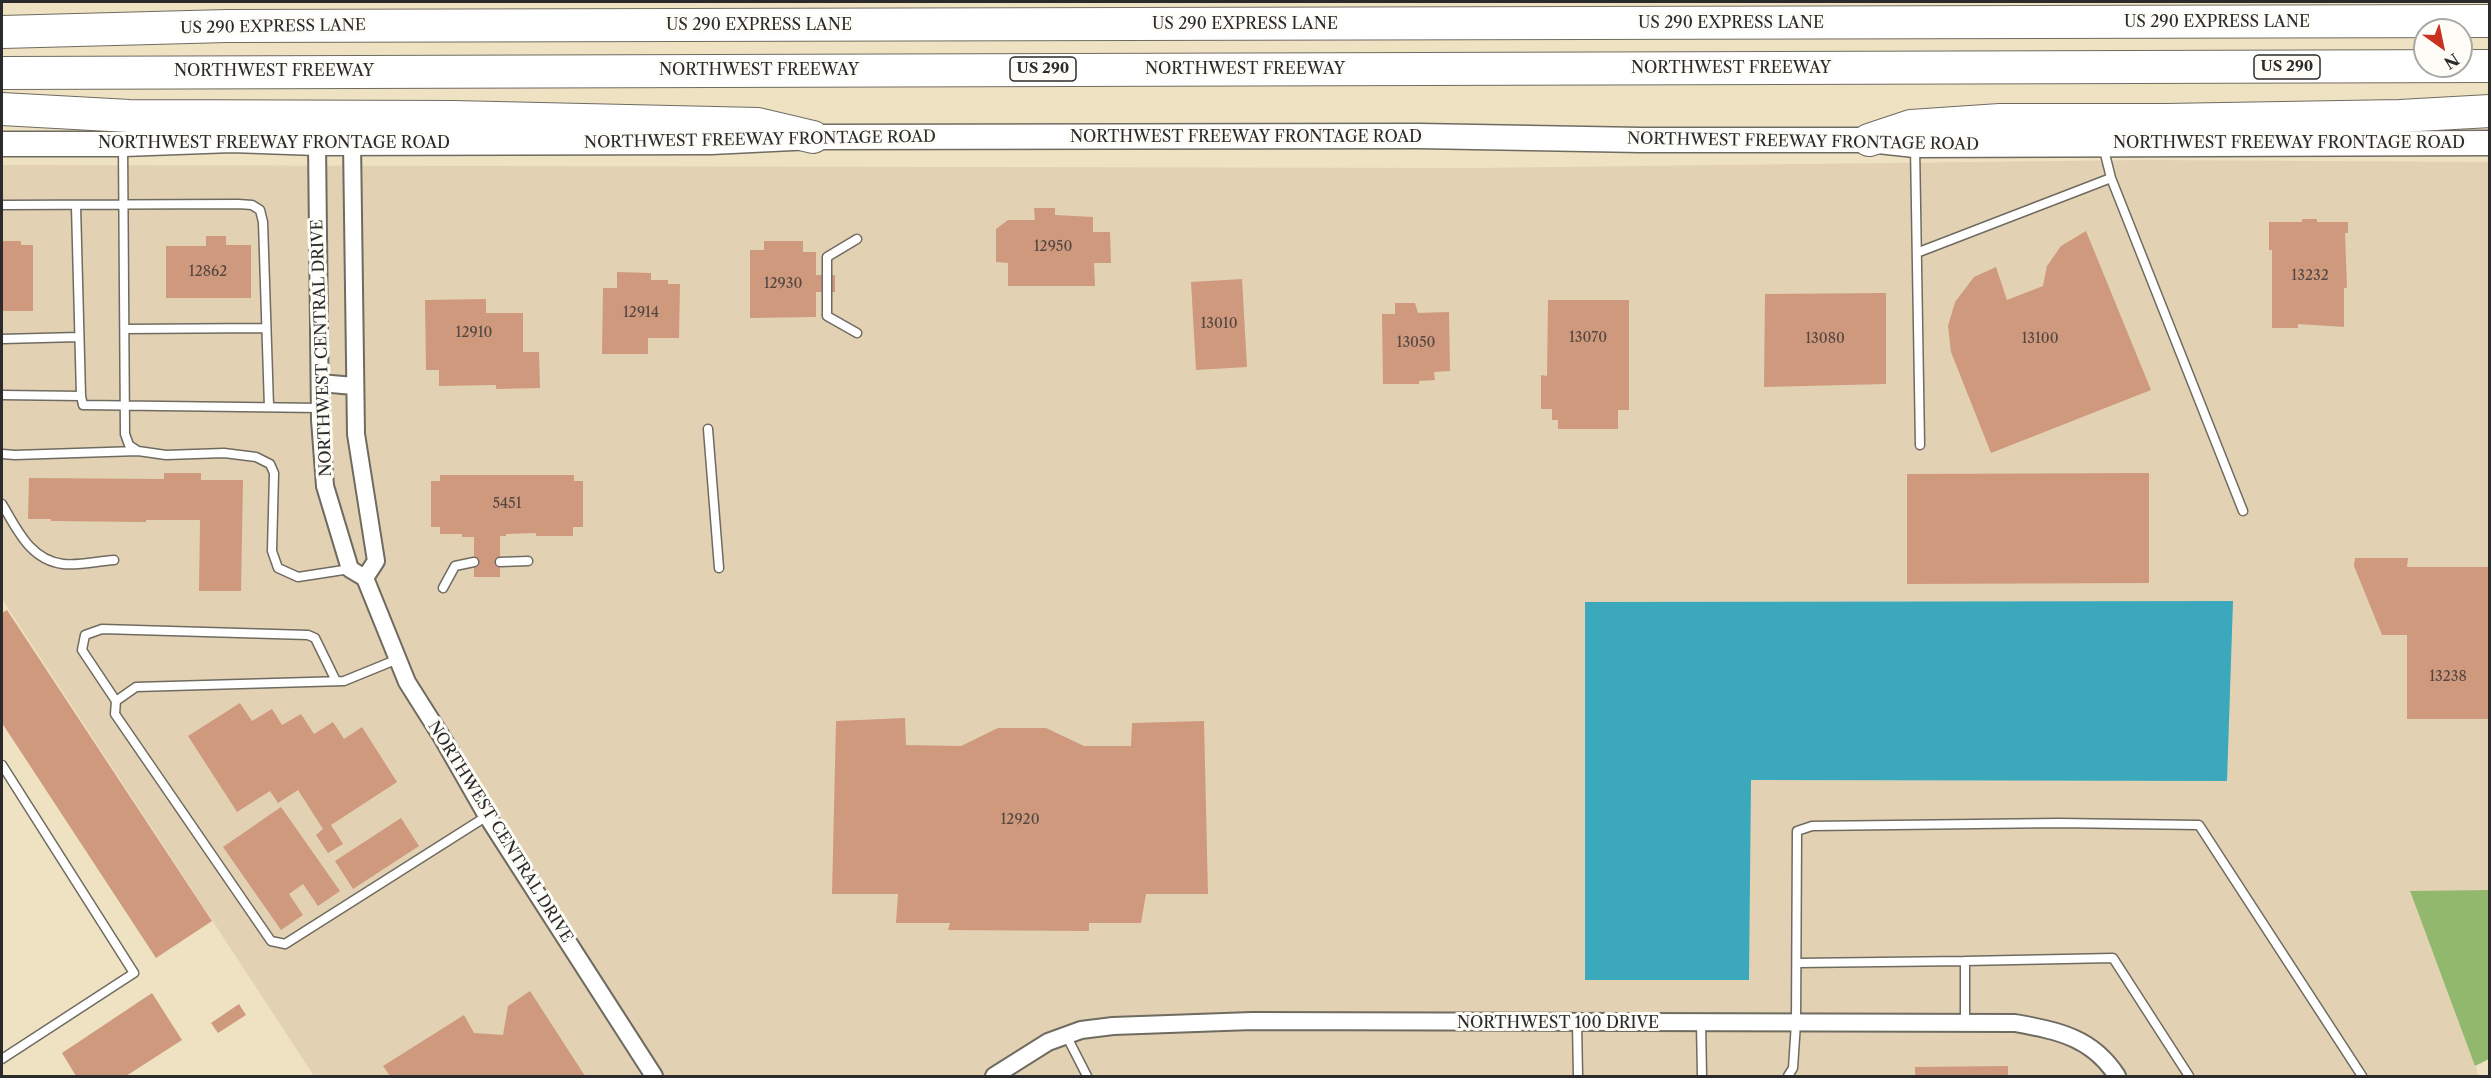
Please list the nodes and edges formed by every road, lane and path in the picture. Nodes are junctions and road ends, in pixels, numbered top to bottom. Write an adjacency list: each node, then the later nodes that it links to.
1 (2490, 21): 2 (highway, US 290 EXPRESS LANE)
2 (2, 32)
3 (2490, 66): 4 (highway, NORTHWEST FREEWAY / US 290)
4 (2, 73)
5 (2, 109): 7 (highway)
6 (2490, 111): 8 (highway)
7 (813, 137): 8 (main road, NORTHWEST FREEWAY FRONTAGE ROAD); 9 (main road, NORTHWEST FREEWAY FRONTAGE ROAD)
8 (1869, 140): 15 (main road, NORTHWEST FREEWAY FRONTAGE ROAD)
9 (352, 142): 10 (main road, NORTHWEST FREEWAY FRONTAGE ROAD); 28 (street, NORTHWEST CENTRAL DRIVE)
10 (317, 143): 14 (main road, NORTHWEST FREEWAY FRONTAGE ROAD); 27 (street, NORTHWEST CENTRAL DRIVE)
11 (2102, 143): 12 (main road, NORTHWEST FREEWAY FRONTAGE ROAD); 15 (main road, NORTHWEST FREEWAY FRONTAGE ROAD); 16 (lane)
12 (2490, 143)
13 (2, 144): 14 (main road, NORTHWEST FREEWAY FRONTAGE ROAD)
14 (123, 144): 18 (lane)
15 (1915, 145): 21 (lane)
16 (2112, 178): 21 (lane); 39 (lane)
17 (2, 205): 19 (lane)
18 (124, 205): 19 (lane); 22 (lane); 23 (lane)
19 (76, 206): 25 (lane)
20 (857, 239): 24 (lane)
21 (1919, 252): 35 (lane)
22 (266, 328): 23 (lane); 32 (lane)
23 (125, 329): 31 (lane)
24 (857, 333)
25 (79, 337): 26 (lane); 30 (lane)
26 (2, 339)
27 (320, 383): 28 (street); 33 (street, NORTHWEST CENTRAL DRIVE)
28 (354, 386): 46 (street, NORTHWEST CENTRAL DRIVE)
29 (2, 395): 30 (lane)
30 (81, 396): 31 (lane)
31 (125, 406): 32 (lane); 36 (lane)
32 (270, 408): 33 (lane)
33 (320, 408): 45 (street, NORTHWEST CENTRAL DRIVE)
34 (708, 429): 44 (lane)
35 (1920, 445)
36 (138, 452): 37 (lane); 45 (lane)
37 (2, 453)
38 (2, 504): 40 (lane)
39 (2243, 511)
40 (114, 560)
41 (528, 561): 43 (lane)
42 (474, 562): 47 (lane)
43 (500, 562)
44 (719, 568)
45 (350, 569): 46 (street)
46 (365, 578): 48 (street, NORTHWEST CENTRAL DRIVE)
47 (443, 588)
48 (398, 659): 49 (lane); 52 (street, NORTHWEST CENTRAL DRIVE)
49 (336, 681): 50 (lane); 50 (lane)
50 (116, 701): 52 (lane)
51 (2, 765): 60 (lane)
52 (487, 816): 61 (street, NORTHWEST CENTRAL DRIVE)
53 (1965, 961): 54 (lane); 58 (lane); 68 (lane)
54 (1797, 963): 57 (lane); 69 (lane)
55 (1577, 1023): 56 (street, NORTHWEST 100 DRIVE); 59 (street, NORTHWEST 100 DRIVE); 64 (lane)
56 (1701, 1023): 57 (street, NORTHWEST 100 DRIVE); 65 (lane)
57 (1796, 1023): 58 (street, NORTHWEST 100 DRIVE); 66 (lane)
58 (1965, 1023): 67 (street, NORTHWEST 100 DRIVE)
59 (1066, 1035): 62 (street, NORTHWEST 100 DRIVE); 63 (lane)
60 (2, 1059)
61 (654, 1077)
62 (994, 1077)
63 (1087, 1077)
64 (1578, 1077)
65 (1702, 1077)
66 (1788, 1077)
67 (2117, 1077)
68 (2189, 1077)
69 (2362, 1077)

